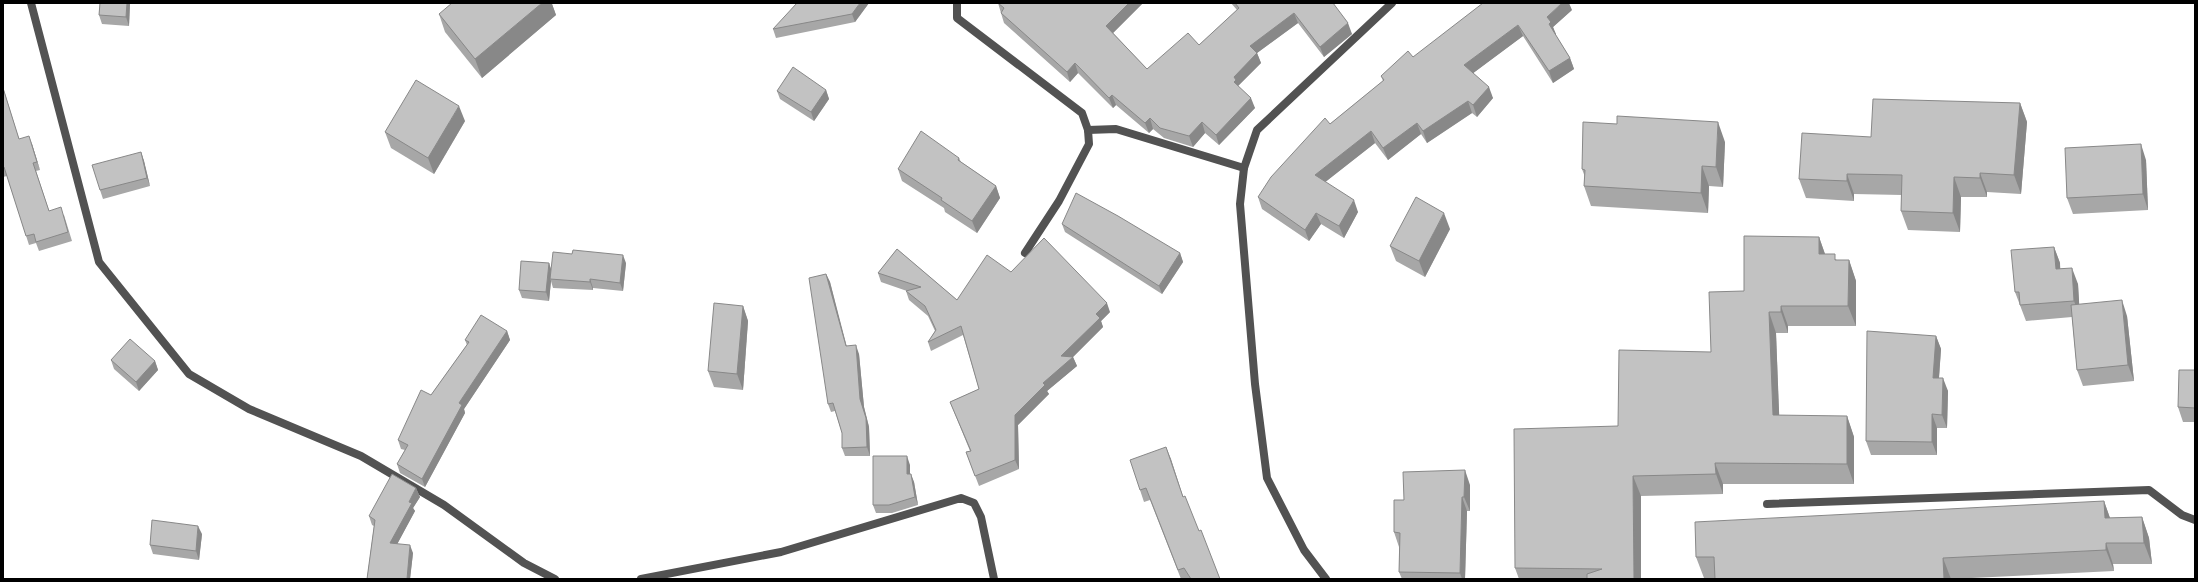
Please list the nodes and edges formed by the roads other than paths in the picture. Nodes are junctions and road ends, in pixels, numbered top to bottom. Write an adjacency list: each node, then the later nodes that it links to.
1 (31, 3): 9 (street)
2 (957, 3): 4 (street)
3 (1392, 3): 5 (street)
4 (1088, 130): 5 (street); 6 (street)
5 (1244, 168): 12 (street)
6 (1025, 253)
7 (1767, 504): 8 (street)
8 (2195, 520)
9 (555, 579)
10 (641, 579): 11 (street)
11 (994, 579)
12 (1326, 579)

